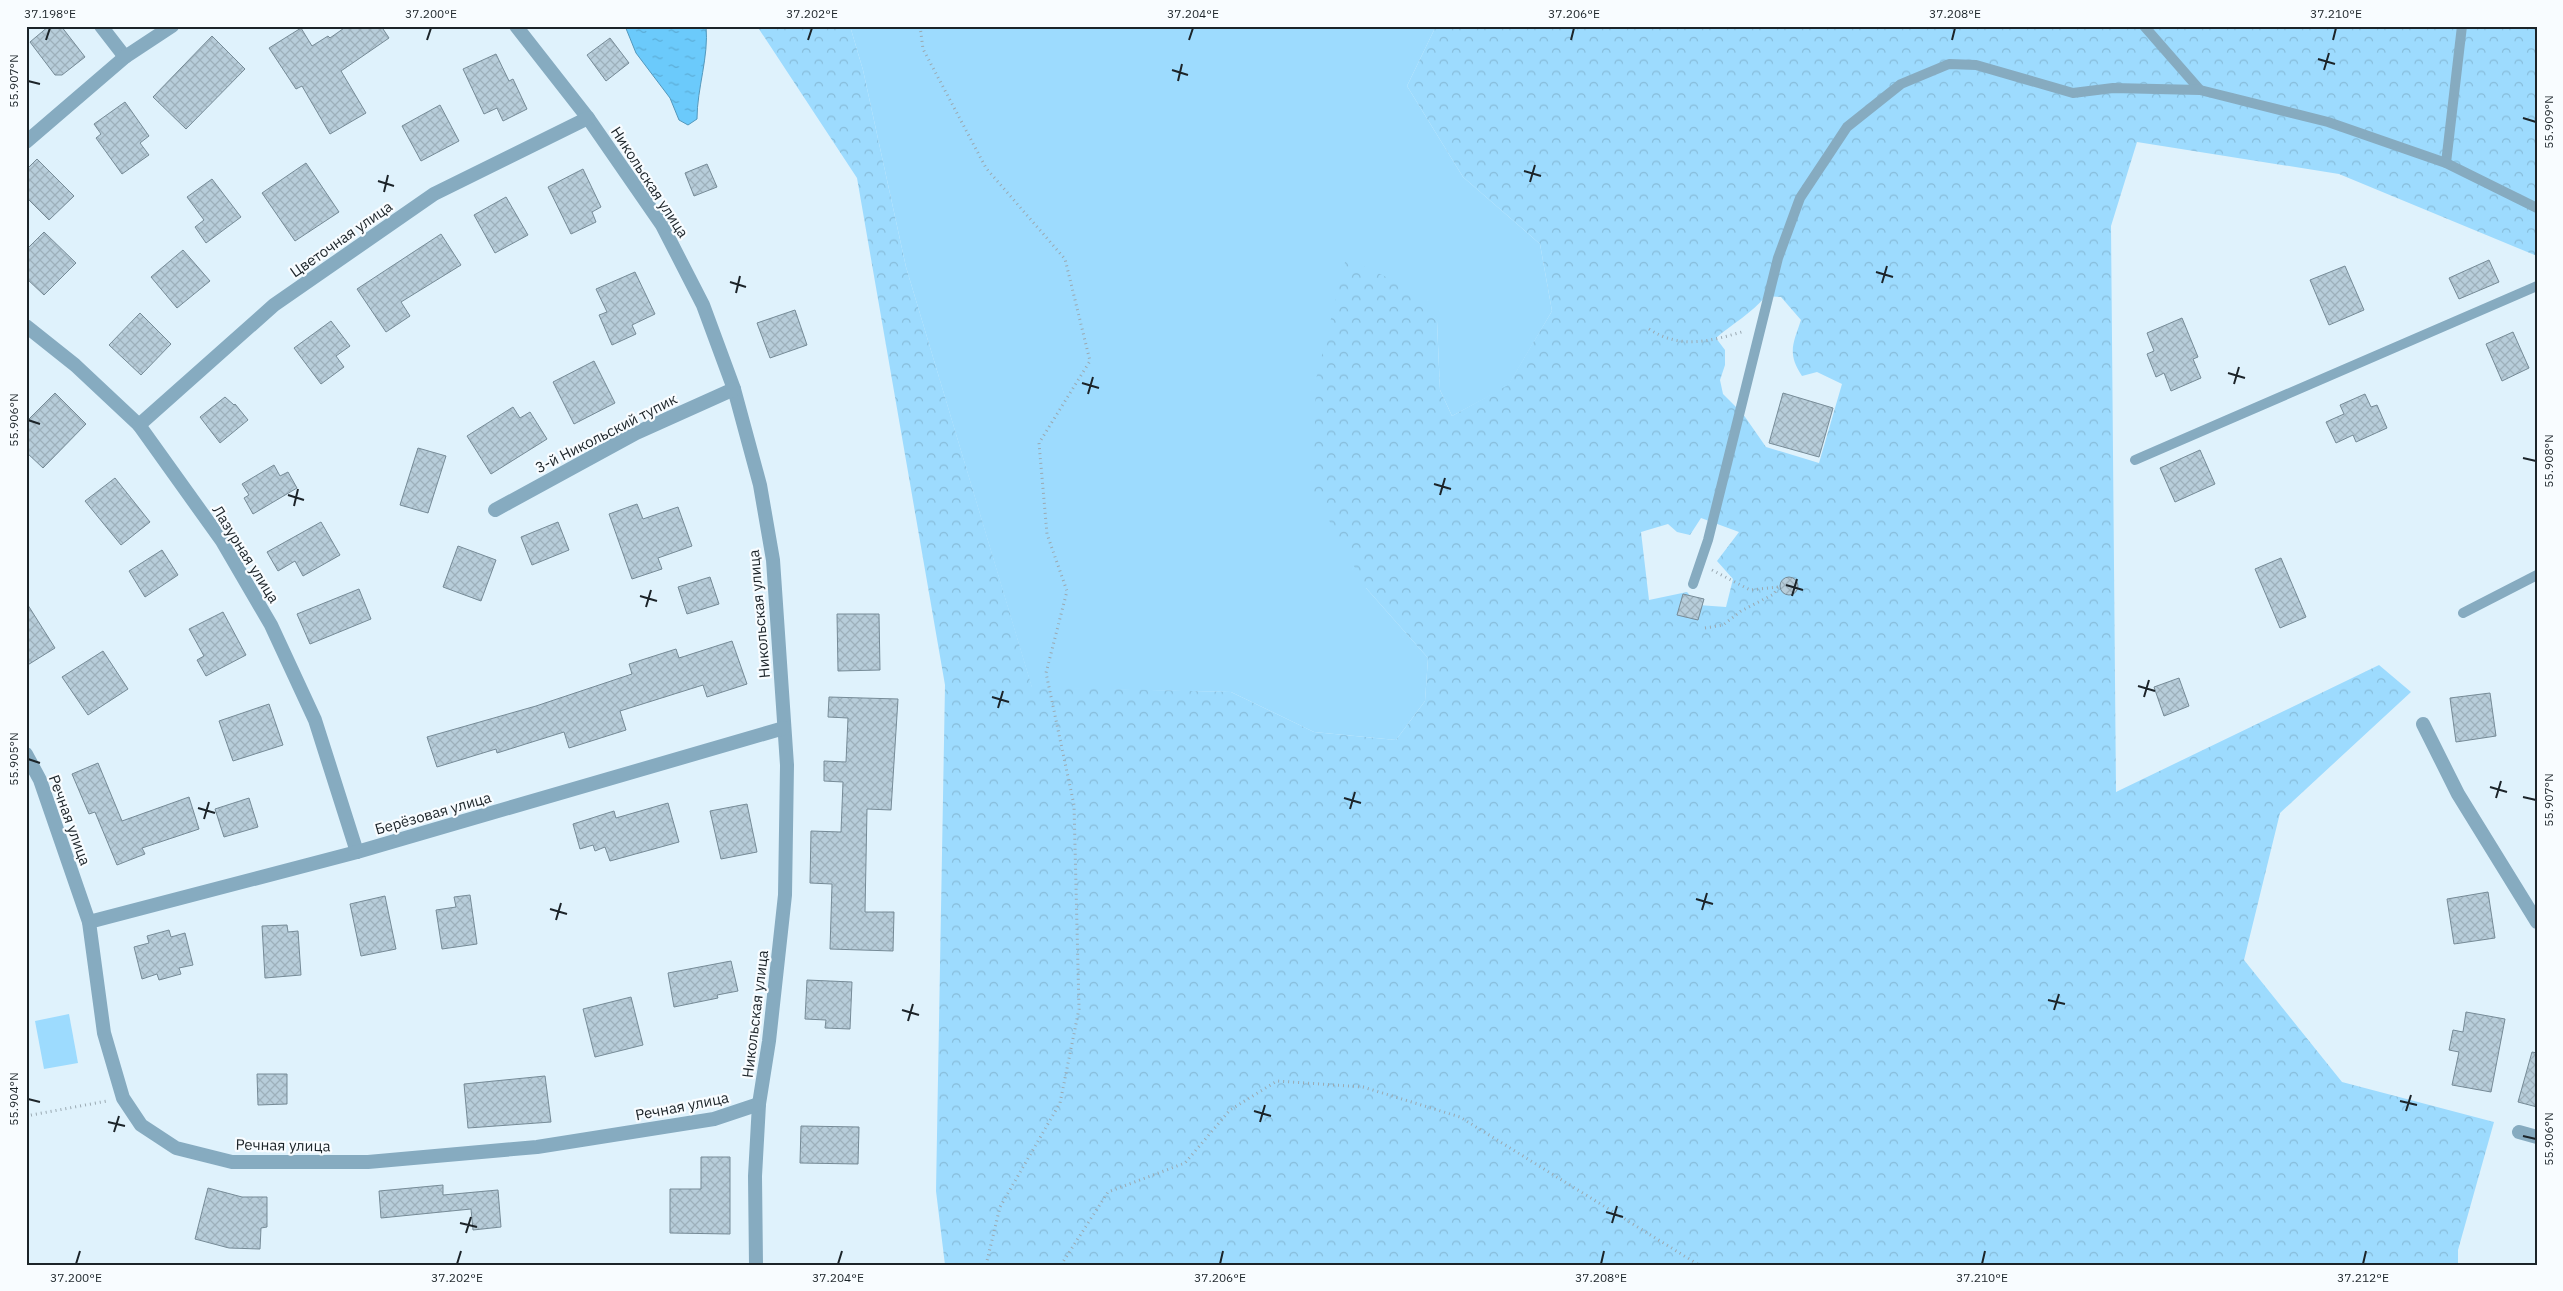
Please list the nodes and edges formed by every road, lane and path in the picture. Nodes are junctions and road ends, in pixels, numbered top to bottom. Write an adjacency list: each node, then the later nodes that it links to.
1 (101, 26): 7 (street)
2 (172, 26): 7 (street)
3 (516, 26): 9 (street, Никольская улица)
4 (920, 26): 38 (path)
5 (2144, 26): 8 (lane)
6 (2462, 26): 11 (lane)
7 (125, 56): 10 (street)
8 (2200, 90): 11 (lane); 14 (lane)
9 (588, 118): 17 (street, Никольская улица); 18 (street, Цветочная улица)
10 (26, 142)
11 (2446, 163): 12 (lane)
12 (2537, 208)
13 (2537, 286): 19 (lane)
14 (1762, 323): 16 (path); 21 (lane)
15 (26, 326): 18 (street, Лазурная улица)
16 (1649, 329)
17 (734, 389): 20 (street, 3-й Никольский тупик); 27 (street, Никольская улица)
18 (139, 426): 29 (street, Лазурная улица)
19 (2135, 460)
20 (494, 510)
21 (1700, 565): 23 (lane); 25 (path)
22 (2537, 575): 24 (lane)
23 (1693, 584)
24 (2463, 613)
25 (1705, 628)
26 (2423, 724): 31 (street)
27 (784, 728): 29 (street, Берёзовая улица); 33 (street, Никольская улица)
28 (26, 754): 30 (street, Речная улица)
29 (357, 852): 30 (street, Берёзовая улица)
30 (89, 922): 32 (street, Речная улица)
31 (2537, 922)
32 (123, 1098): 33 (street, Речная улица); 34 (path)
33 (759, 1104): 37 (street, Никольская улица)
34 (26, 1116)
35 (2519, 1132): 36 (street)
36 (2537, 1137)
37 (756, 1265)
38 (986, 1265)
39 (1062, 1265): 40 (path)
40 (1699, 1265)

